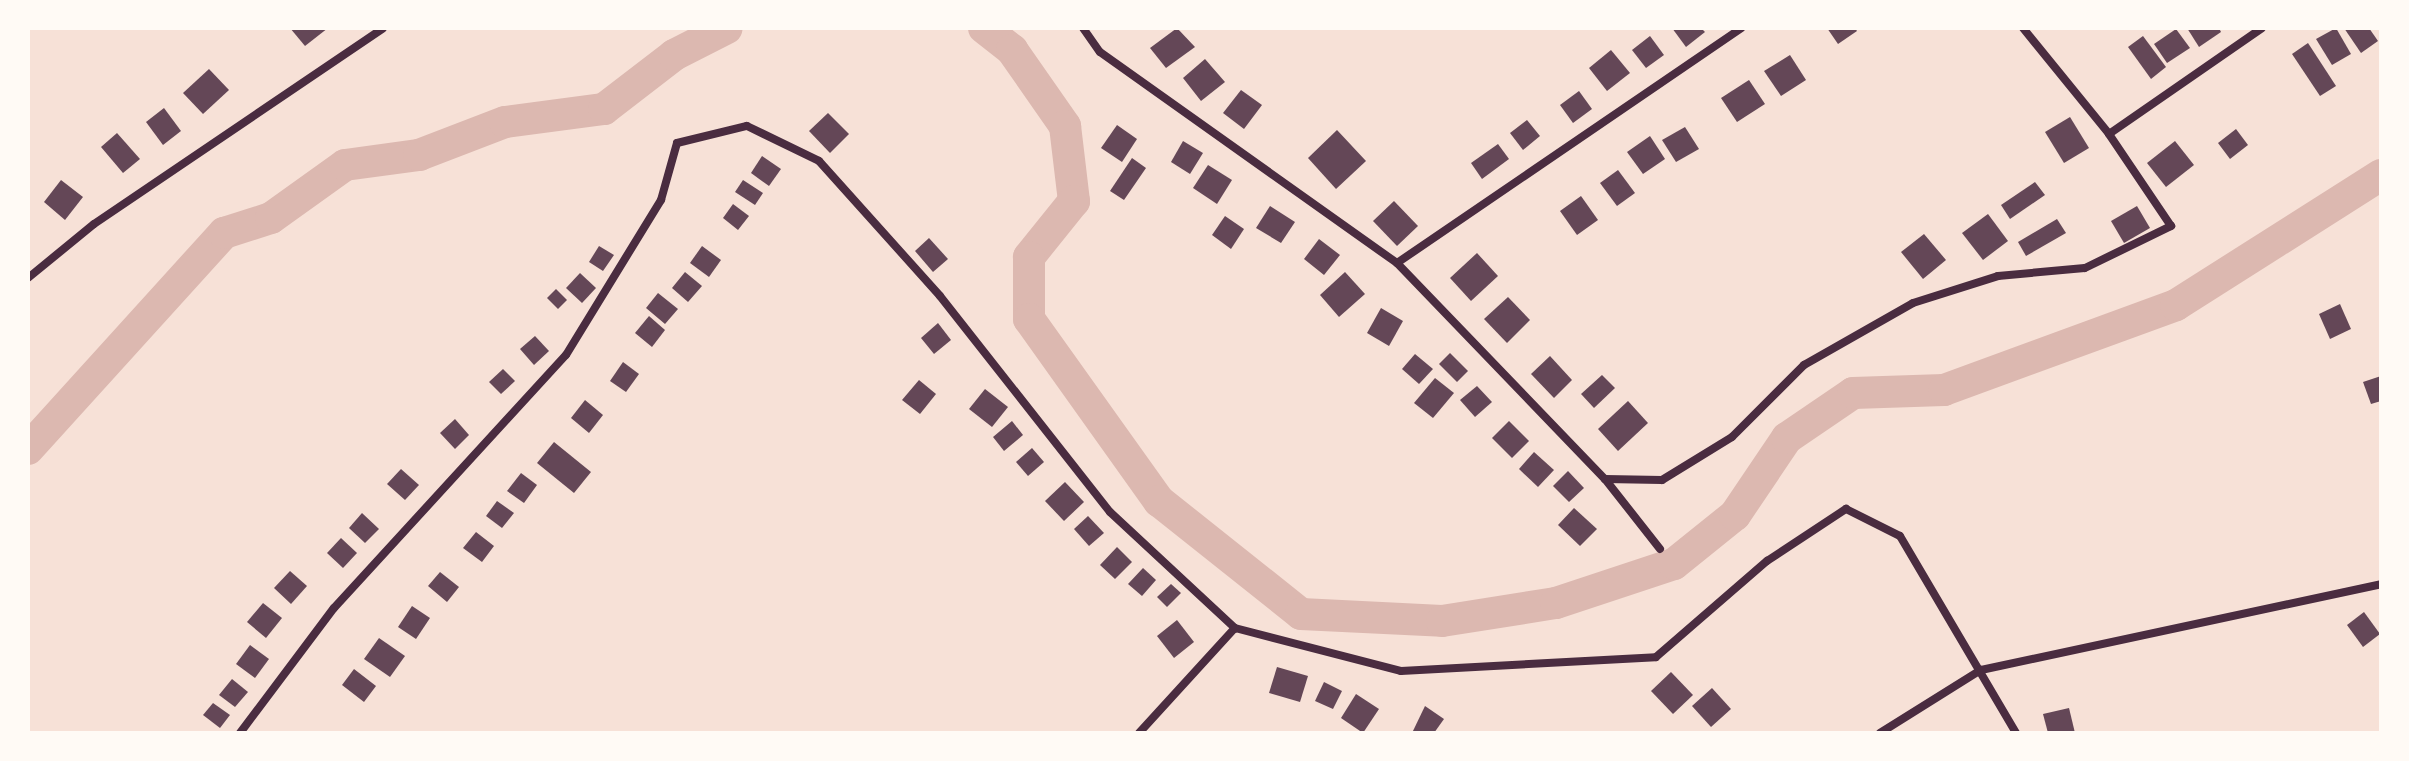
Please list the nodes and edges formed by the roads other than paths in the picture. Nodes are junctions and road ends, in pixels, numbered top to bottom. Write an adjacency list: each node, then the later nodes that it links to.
1 (363, 28): 7 (street)
2 (383, 28): 7 (street)
3 (1083, 28): 9 (street)
4 (1742, 28): 9 (street)
5 (2023, 28): 8 (street)
6 (2262, 28): 8 (street)
7 (370, 37): 10 (street)
8 (2109, 134): 11 (street)
9 (1397, 263): 11 (street)
10 (28, 278)
11 (1605, 479): 12 (street)
12 (1660, 549)
13 (2381, 584): 15 (street)
14 (1235, 628): 15 (street); 16 (street); 17 (street)
15 (1981, 670): 18 (street); 19 (street)
16 (240, 733)
17 (1139, 733)
18 (1880, 733)
19 (2016, 733)

